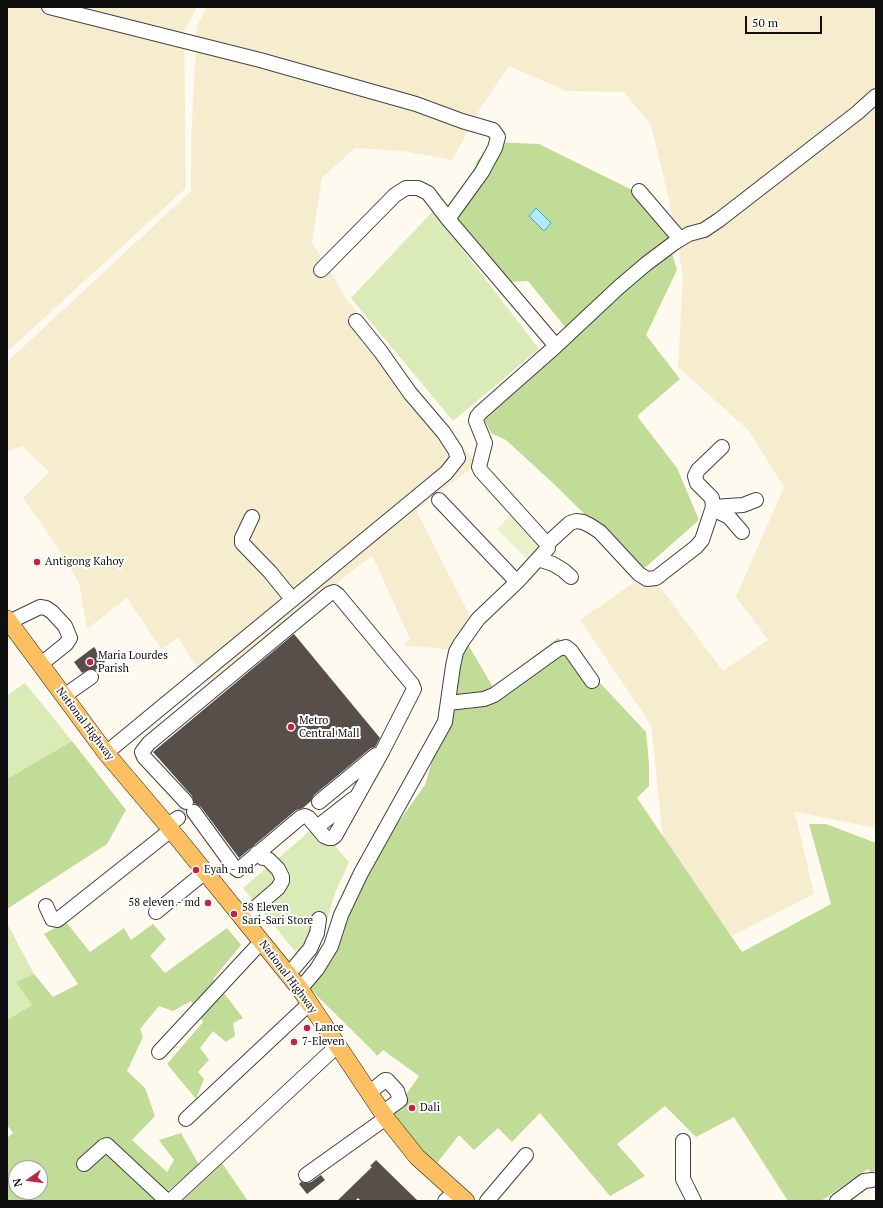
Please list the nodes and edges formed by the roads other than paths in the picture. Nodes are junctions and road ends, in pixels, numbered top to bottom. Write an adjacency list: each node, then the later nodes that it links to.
1 (49, 7): 4 (street)
2 (876, 96): 5 (street)
3 (639, 191): 5 (street)
4 (448, 219): 6 (street); 8 (street)
5 (680, 239): 8 (street)
6 (320, 270)
7 (356, 321): 19 (street)
8 (556, 346): 15 (street)
9 (722, 447): 12 (street)
10 (439, 500): 18 (street)
11 (756, 500): 12 (street)
12 (713, 508): 14 (street); 15 (street)
13 (252, 517): 19 (street)
14 (742, 532)
15 (546, 544): 16 (street)
16 (538, 559): 17 (street); 18 (street)
17 (572, 577)
18 (518, 582): 25 (street)
19 (292, 599): 27 (street)
20 (8, 620): 21 (main road, National Highway); 21 (street)
21 (41, 664): 24 (main road, National Highway)
22 (91, 677): 24 (street)
23 (592, 681): 25 (street)
24 (64, 696): 27 (main road, National Highway)
25 (448, 703): 38 (street)
26 (383, 750): 28 (street); 30 (street); 30 (street)
27 (106, 753): 29 (main road, National Highway)
28 (319, 802)
29 (172, 824): 31 (main road, National Highway); 32 (street)
30 (257, 853): 34 (street)
31 (205, 872): 33 (street); 34 (main road, National Highway)
32 (46, 906)
33 (156, 912)
34 (242, 919): 36 (main road, National Highway)
35 (319, 919): 37 (street)
36 (261, 942): 37 (main road, National Highway); 41 (street)
37 (288, 974): 38 (main road, National Highway)
38 (300, 989): 39 (main road, National Highway)
39 (310, 1004): 40 (main road, National Highway); 44 (street)
40 (337, 1046): 42 (main road, National Highway); 52 (street)
41 (159, 1052)
42 (369, 1093): 43 (main road, National Highway); 43 (street)
43 (384, 1115): 48 (street); 50 (main road, National Highway)
44 (186, 1118)
45 (683, 1141): 54 (street)
46 (526, 1155): 53 (street)
47 (84, 1164): 51 (street)
48 (306, 1175)
49 (872, 1180): 55 (street)
50 (456, 1198)
51 (167, 1201)
52 (170, 1201)
53 (487, 1201)
54 (694, 1201)
55 (837, 1201)

